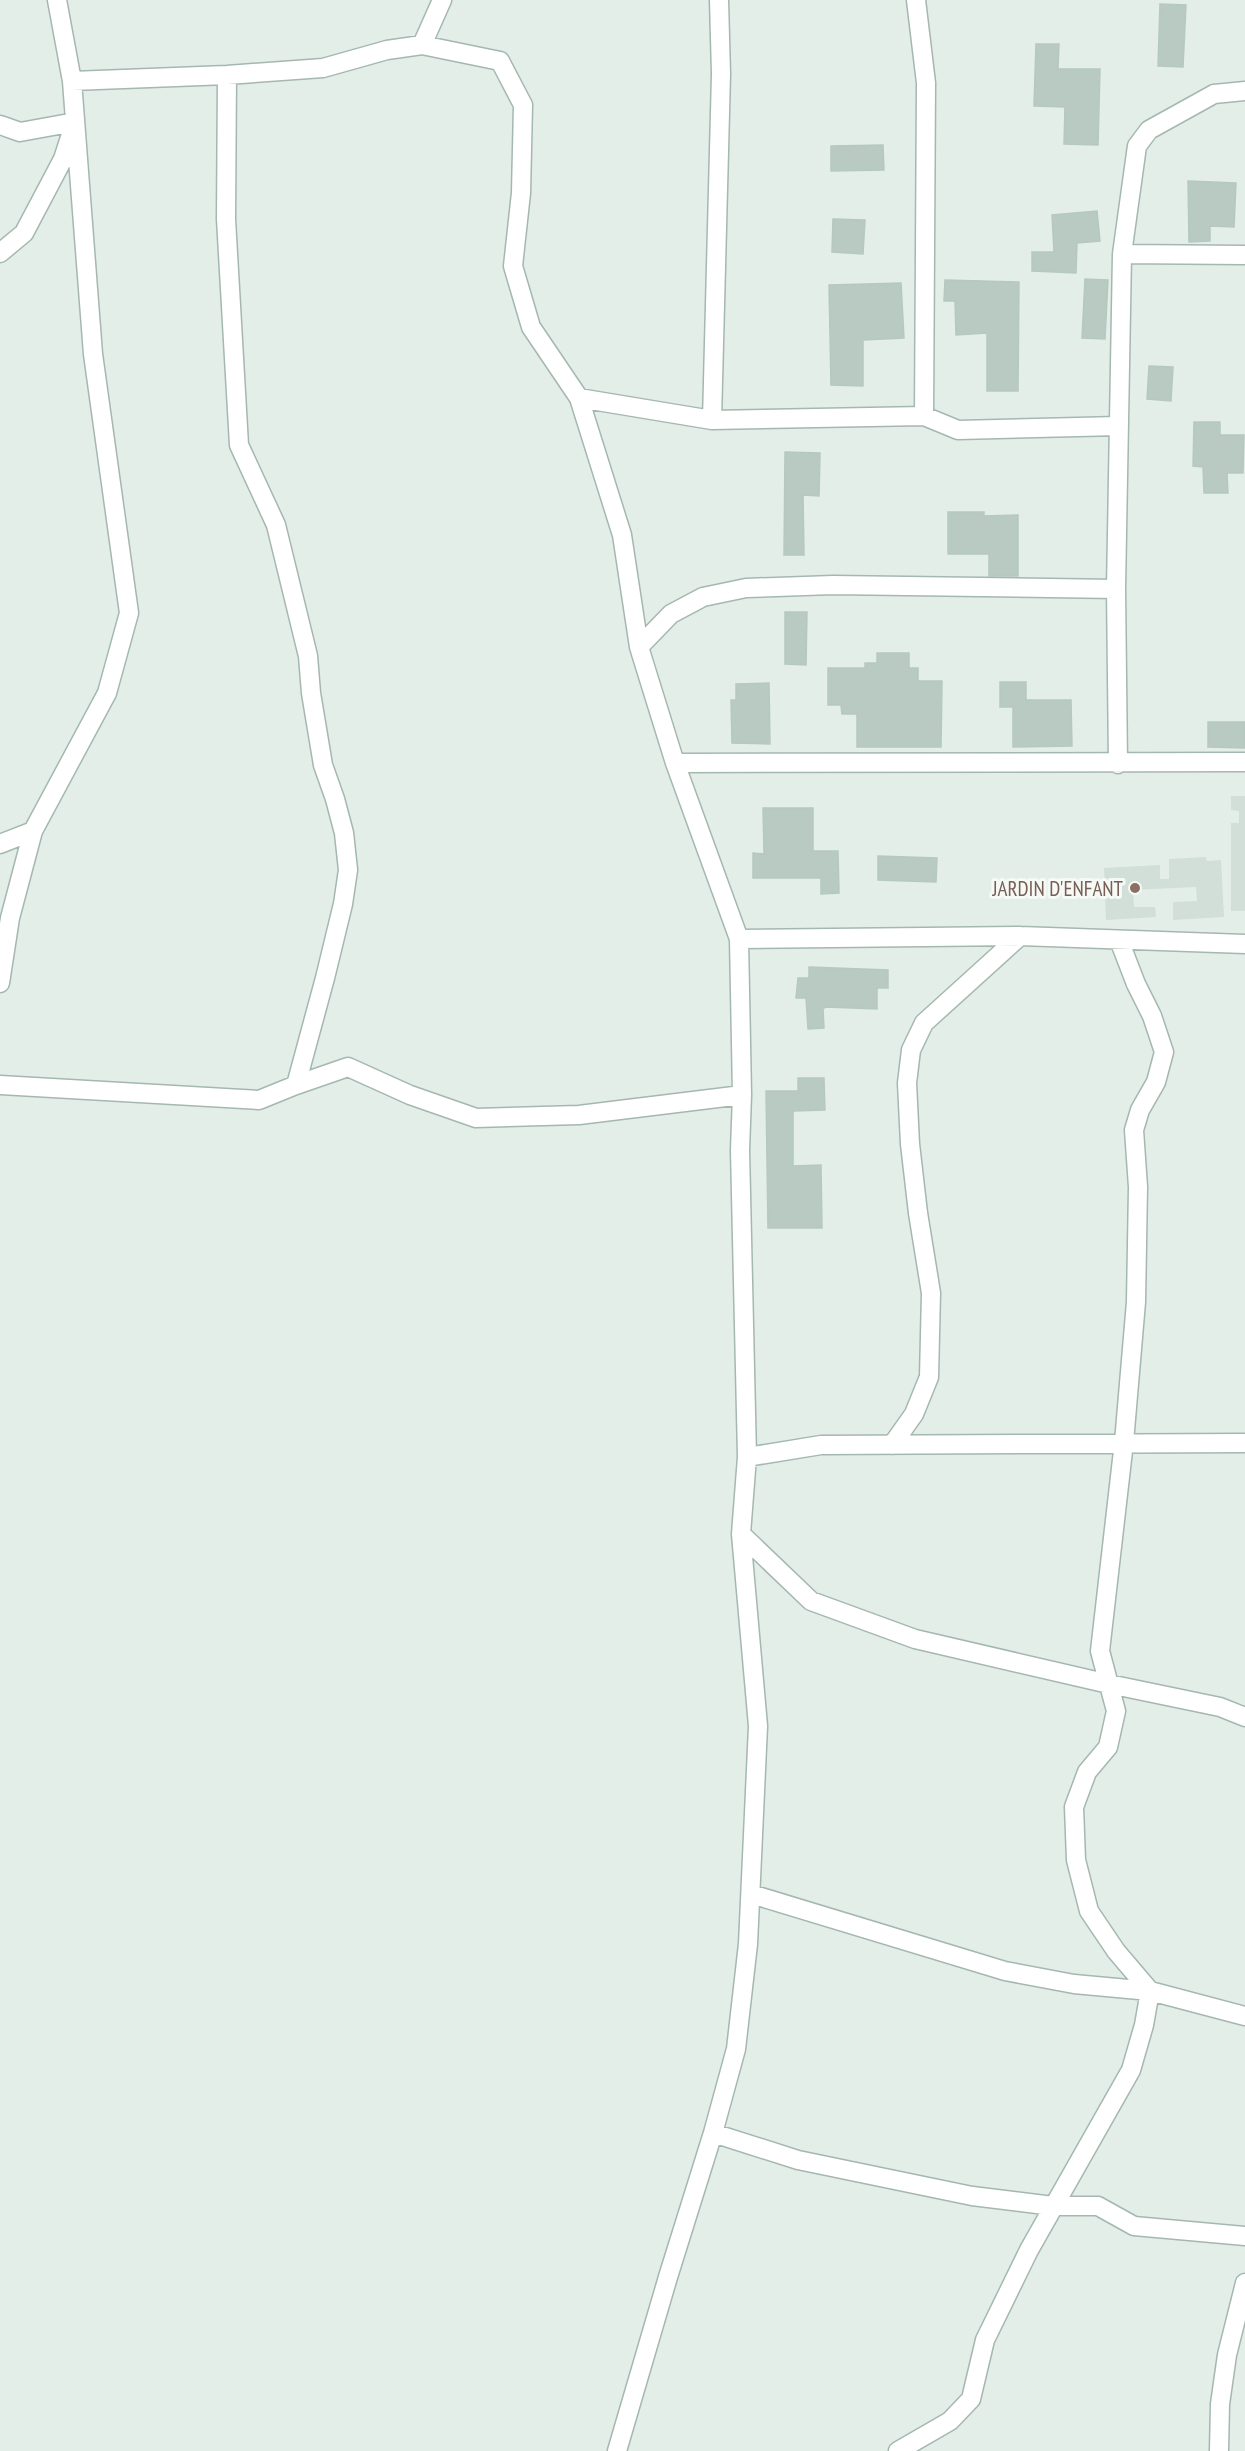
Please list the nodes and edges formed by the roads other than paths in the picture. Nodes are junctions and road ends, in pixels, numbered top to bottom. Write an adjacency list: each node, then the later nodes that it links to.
1 (57, 0): 7 (street)
2 (442, 0): 5 (street)
3 (719, 0): 16 (street)
4 (916, 0): 15 (street)
5 (422, 45): 6 (street); 14 (street)
6 (227, 75): 7 (street); 31 (street)
7 (72, 81): 9 (street)
8 (1245, 91): 12 (street)
9 (75, 122): 10 (street); 11 (street); 23 (street)
10 (0, 125)
11 (0, 253)
12 (1122, 254): 13 (street); 17 (street)
13 (1245, 255)
14 (579, 398): 16 (street); 19 (street)
15 (924, 416): 16 (street); 17 (street)
16 (712, 420)
17 (1119, 426): 18 (street)
18 (1116, 589): 19 (street); 22 (street)
19 (639, 647): 21 (street)
20 (1245, 762): 22 (street)
21 (675, 763): 22 (street); 26 (street)
22 (1118, 764)
23 (33, 831): 24 (street); 29 (street)
24 (0, 844)
25 (1020, 936): 26 (street); 27 (street); 35 (street)
26 (739, 939): 32 (street)
27 (1119, 940): 28 (street); 33 (street)
28 (1245, 944)
29 (0, 983)
30 (0, 1085): 31 (street)
31 (296, 1085): 32 (street)
32 (742, 1095): 36 (street)
33 (1124, 1442): 34 (street); 35 (street); 38 (street)
34 (1245, 1443)
35 (892, 1445): 36 (street)
36 (747, 1457): 37 (street)
37 (741, 1534): 38 (street); 40 (street)
38 (1110, 1684): 39 (street); 41 (street)
39 (1245, 1717)
40 (751, 1894): 41 (street); 43 (street)
41 (1150, 1991): 42 (street); 44 (street)
42 (1245, 2016)
43 (713, 2133): 44 (street); 47 (street)
44 (1053, 2206): 45 (street); 48 (street)
45 (1245, 2236)
46 (1245, 2283): 49 (street)
47 (617, 2451)
48 (898, 2451)
49 (1219, 2451)

